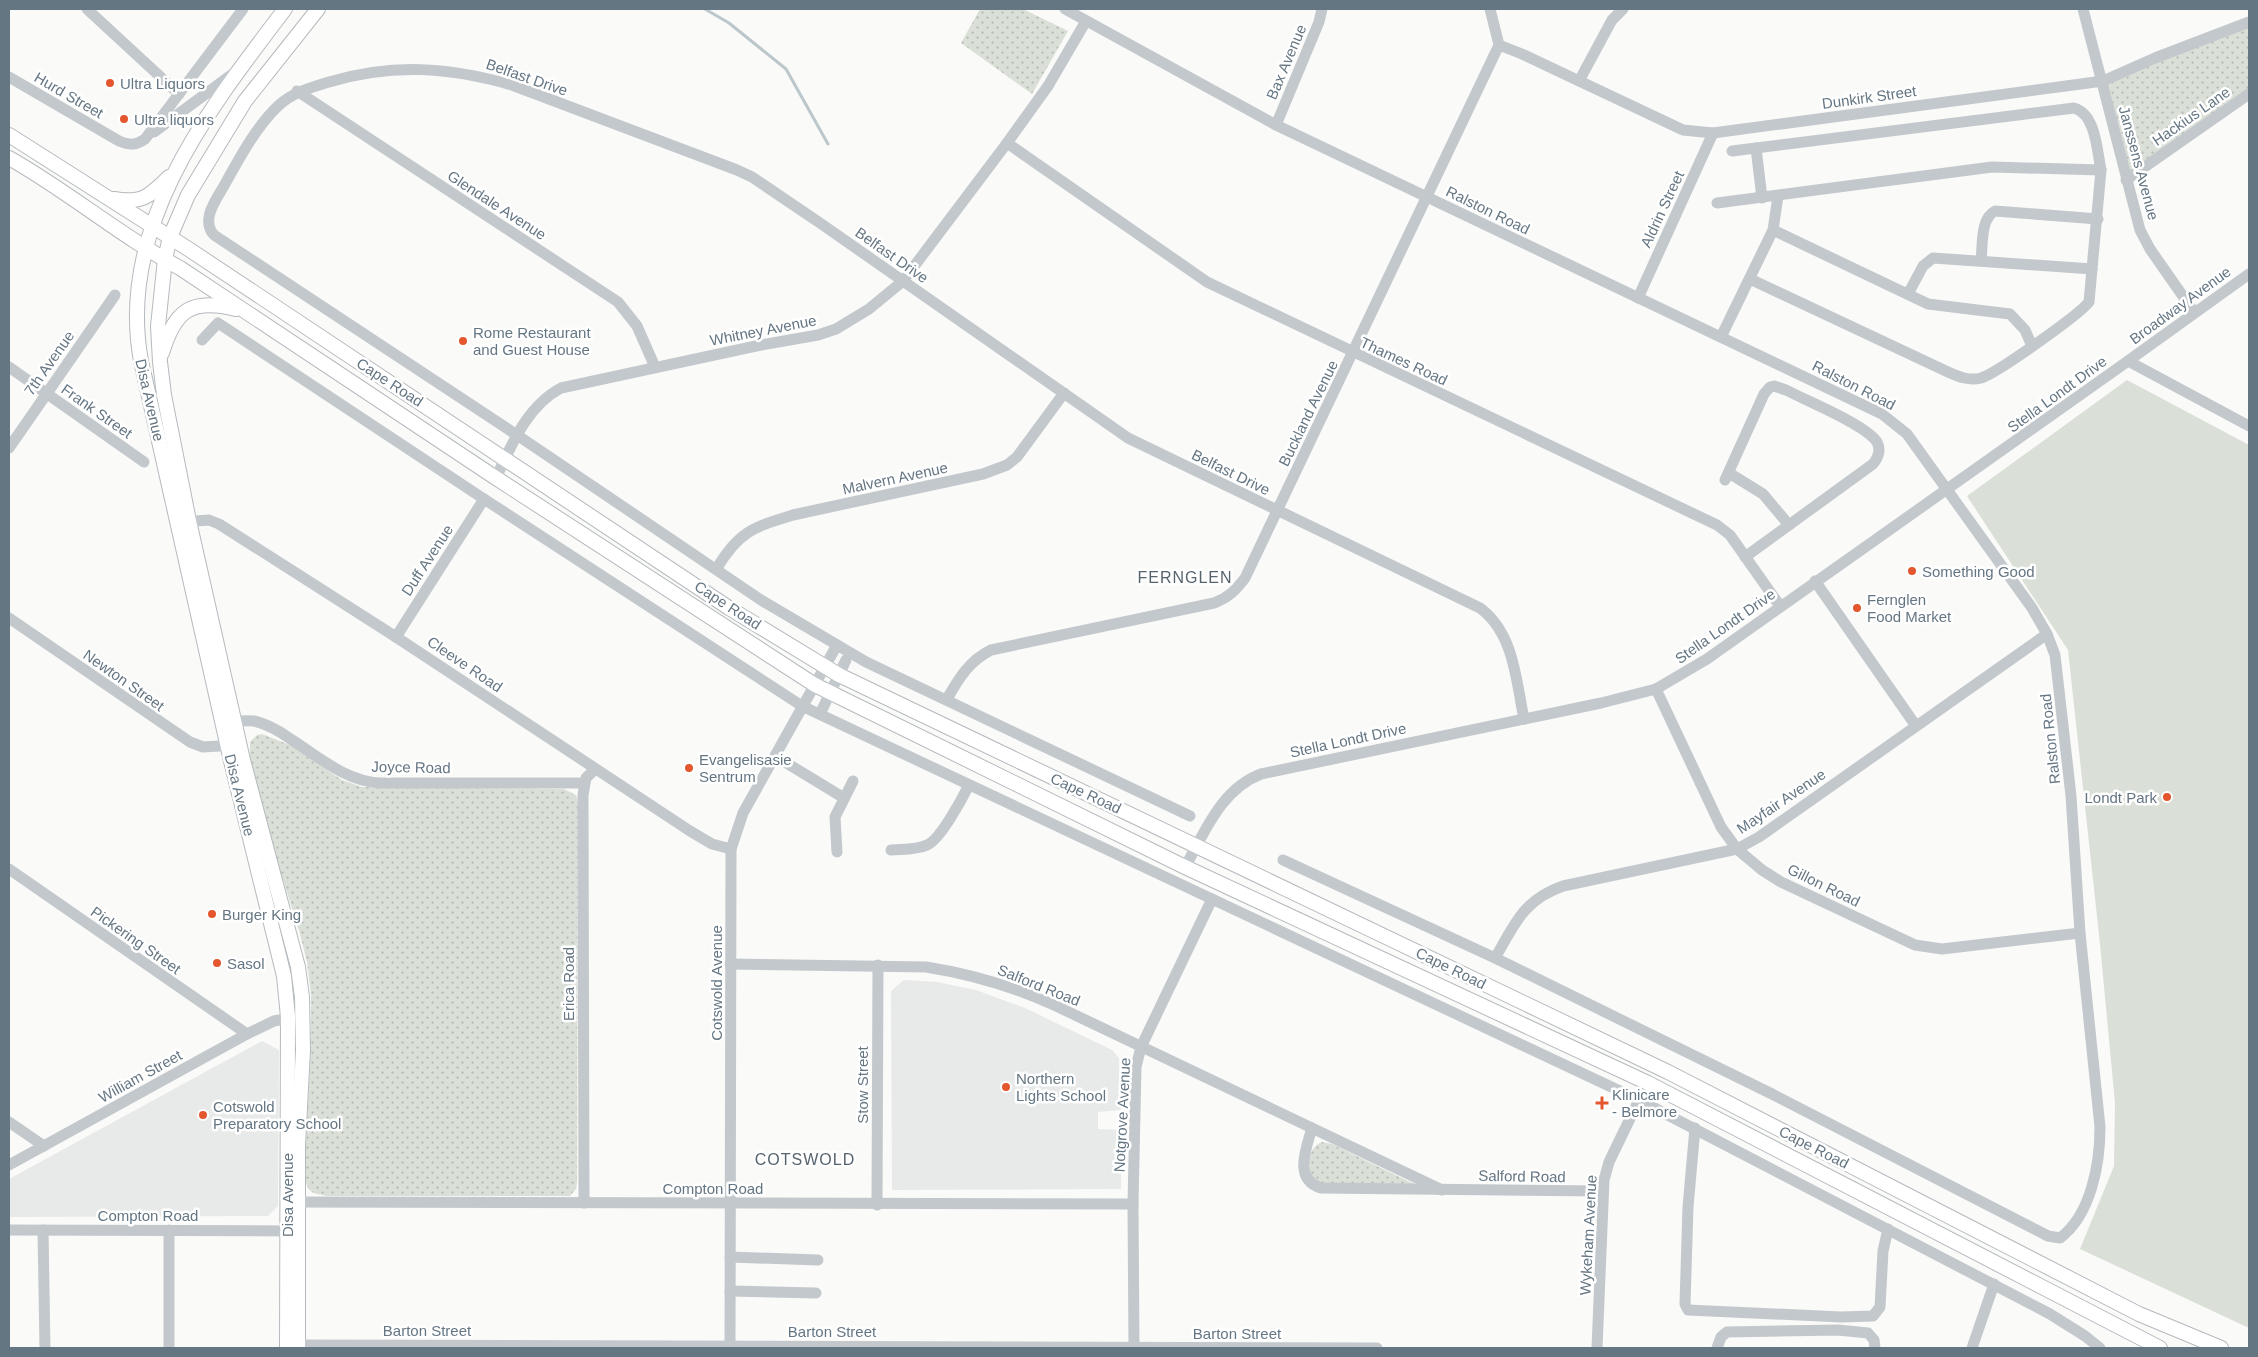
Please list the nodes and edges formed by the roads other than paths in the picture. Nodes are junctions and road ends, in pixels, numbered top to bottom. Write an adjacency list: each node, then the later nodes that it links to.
1 (243, 9): 18 (street)
2 (285, 9): 13 (main road)
3 (318, 9): 40 (main road, Disa Avenue)
4 (1065, 9): 10 (street, Ralston Road)
5 (1322, 9): 20 (street, Bax Avenue)
6 (1490, 9): 12 (street)
7 (1623, 9): 15 (street)
8 (2083, 9): 16 (street, Janssens Avenue)
9 (92, 10): 18 (street)
10 (1086, 21): 20 (street, Ralston Road); 24 (street, Whitney Avenue)
11 (2249, 22): 16 (street, Dunkirk Street)
12 (1499, 45): 15 (street, Dunkirk Street); 32 (street, Buckland Avenue)
13 (241, 67): 23 (street); 28 (main road)
14 (9, 76): 23 (street, Hurd Street)
15 (1579, 80): 21 (street, Dunkirk Street)
16 (2103, 82): 21 (street, Dunkirk Street); 30 (street, Janssens Avenue)
17 (297, 92): 39 (street, Belfast Drive); 47 (street, Belfast Drive); 60 (street, Glendale Avenue)
18 (180, 94): 23 (street)
19 (2249, 94): 30 (street, Hackius Lane)
20 (1276, 125): 32 (street, Ralston Road)
21 (1713, 133): 50 (street, Aldrin Street)
22 (9, 135): 34 (main road, Cape Road)
23 (145, 139)
24 (1007, 143): 47 (street, Whitney Avenue); 56 (street, Thames Road)
25 (1756, 148): 26 (street); 29 (street); 33 (street)
26 (1732, 151)
27 (9, 158): 41 (main road, Cape Road)
28 (178, 168): 34 (main road); 37 (main road, Disa Avenue)
29 (2101, 170): 31 (street); 36 (street)
30 (2126, 180): 52 (street, Janssens Avenue)
31 (1778, 196): 33 (street); 38 (street)
32 (1426, 197): 50 (street, Ralston Road); 56 (street, Buckland Avenue)
33 (1762, 198): 35 (street)
34 (111, 199): 37 (main road, Cape Road)
35 (1717, 203)
36 (2098, 219): 43 (street); 44 (street)
37 (152, 227): 40 (main road, Cape Road); 41 (main road, Disa Avenue)
38 (1773, 230): 46 (street); 48 (street)
39 (214, 235): 64 (street, Cape Road)
40 (170, 237): 42 (main road, Disa Avenue); 66 (main road, Cape Road)
41 (146, 249): 42 (main road, Cape Road); 72 (main road, Disa Avenue)
42 (165, 259): 51 (main road, Cape Road); 58 (main road, Disa Avenue)
43 (1981, 260): 44 (street); 48 (street)
44 (2092, 268): 55 (street)
45 (2249, 274): 52 (street, Broadway Avenue)
46 (1750, 279): 53 (street); 55 (street)
47 (903, 281): 60 (street, Whitney Avenue); 62 (street, Belfast Drive)
48 (1908, 294): 55 (street)
49 (115, 295): 61 (street, 7th Avenue)
50 (1638, 298): 53 (street, Ralston Road)
51 (244, 311): 58 (main road); 68 (main road, Cape Road)
52 (2194, 312): 57 (street, Broadway Avenue)
53 (1721, 337): 69 (street, Ralston Road)
54 (202, 340): 70 (street)
55 (2032, 346)
56 (1354, 353): 71 (street, Buckland Avenue); 74 (street, Thames Road)
57 (2128, 361): 63 (street, Stella Londt Drive); 69 (street, Stella Londt Drive)
58 (160, 362): 72 (main road, Disa Avenue)
59 (9, 367): 61 (street, Frank Street)
60 (655, 367): 64 (street, Whitney Avenue)
61 (46, 393): 65 (street, 7th Avenue); 67 (street, Frank Street)
62 (1064, 393): 71 (street, Belfast Drive); 75 (street, Malvern Avenue)
63 (2249, 426)
64 (517, 435): 66 (street, Whitney Avenue); 75 (street, Cape Road)
65 (9, 448)
66 (505, 458): 68 (street, Whitney Avenue); 83 (main road, Cape Road)
67 (144, 462)
68 (496, 478): 85 (main road, Cape Road)
69 (1948, 489): 76 (street, Stella Londt Drive); 79 (street, Ralston Road)
70 (484, 499): 80 (street, Duff Avenue); 89 (street)
71 (1278, 511): 88 (street, Buckland Avenue); 91 (street, Belfast Drive)
72 (183, 522): 80 (street, Cleeve Road); 92 (main road, Disa Avenue)
73 (1789, 526): 73 (street); 74 (street)
74 (1745, 557): 77 (street, Thames Road)
75 (717, 568): 81 (street, Cape Road)
76 (1815, 581): 77 (street, Stella Londt Drive); 93 (street)
77 (1780, 606): 86 (street, Stella Londt Drive)
78 (9, 618): 94 (street, Newton Street)
79 (2047, 634): 93 (street, Mayfair Avenue); 111 (street, Ralston Road)
80 (396, 637): 96 (street, Cleeve Road)
81 (837, 645): 83 (street, Cotswold Avenue); 88 (street, Cape Road)
82 (846, 660): 84 (street)
83 (825, 667): 84 (main road, Cape Road); 85 (street, Cotswold Avenue)
84 (839, 675): 87 (street); 102 (main road, Cape Road)
85 (815, 685): 87 (main road, Cape Road); 89 (street, Cotswold Avenue)
86 (1656, 689): 91 (street, Stella Londt Drive); 103 (street, Gillon Road)
87 (831, 692): 90 (street); 108 (main road, Cape Road)
88 (947, 699): 101 (street, Cape Road)
89 (802, 706): 90 (street); 95 (street, Cotswold Avenue)
90 (820, 714): 99 (street)
91 (1524, 719): 102 (street, Stella Londt Drive)
92 (228, 722): 94 (main road, Disa Avenue); 98 (street, Joyce Road)
93 (1916, 726): 103 (street, Mayfair Avenue)
94 (234, 746): 115 (main road, Disa Avenue); 116 (main road, Disa Avenue)
95 (775, 756): 100 (street); 104 (street, Cotswold Avenue)
96 (595, 769): 98 (street); 104 (street, Cleeve Road)
97 (853, 781): 100 (street)
98 (584, 783): 130 (street, Erica Road)
99 (969, 785): 105 (street); 110 (street)
100 (844, 798): 106 (street)
101 (1190, 816)
102 (1197, 846): 108 (street, Stella Londt Drive); 119 (main road, Cape Road)
103 (1738, 849): 111 (street, Gillon Road); 112 (street, Mayfair Avenue)
104 (731, 850): 113 (street, Cotswold Avenue)
105 (891, 850)
106 (837, 852)
107 (1283, 860): 112 (street, Cape Road)
108 (1185, 867): 120 (main road, Cape Road)
109 (9, 869): 117 (street, Pickering Street)
110 (1212, 900): 118 (street, Notgrove Avenue); 121 (street)
111 (2080, 933): 139 (street, Ralston Road)
112 (1495, 958): 139 (street, Cape Road)
113 (730, 964): 114 (street, Salford Road); 131 (street, Cotswold Avenue)
114 (878, 965): 118 (street, Salford Road); 133 (street, Stow Street)
115 (302, 1016): 116 (street, William Street); 129 (main road, Disa Avenue)
116 (288, 1017): 117 (street, William Street); 129 (main road, Disa Avenue)
117 (247, 1034): 125 (street, William Street)
118 (1141, 1047): 123 (street, Salford Road); 132 (street, Notgrove Avenue)
119 (1655, 1066): 120 (main road); 157 (main road, Cape Road)
120 (1648, 1083): 156 (main road, Cape Road)
121 (1639, 1100): 124 (street); 128 (street, Wykeham Avenue)
122 (9, 1122): 125 (street)
123 (1312, 1128): 127 (street, Salford Road); 127 (street, Salford Road)
124 (1695, 1128): 134 (street); 134 (street)
125 (44, 1146): 126 (street, William Street)
126 (9, 1165)
127 (1442, 1190): 128 (street, Salford Road)
128 (1602, 1191): 151 (street, Wykeham Avenue)
129 (293, 1202): 130 (street, Compton Road); 138 (main road, Disa Avenue)
130 (584, 1203): 131 (street, Compton Road)
131 (730, 1203): 133 (street, Compton Road); 140 (street, Cotswold Avenue)
132 (1133, 1204): 133 (street, Compton Road); 149 (street, Notgrove Avenue)
133 (877, 1205)
134 (1888, 1229): 142 (street)
135 (9, 1230): 136 (street, Compton Road)
136 (43, 1230): 137 (street, Compton Road); 147 (street)
137 (168, 1230): 138 (street, Compton Road); 148 (street)
138 (292, 1231): 145 (main road, Disa Avenue)
139 (2060, 1238)
140 (730, 1257): 141 (street); 143 (street, Cotswold Avenue)
141 (818, 1260)
142 (1994, 1284): 154 (street); 155 (street)
143 (730, 1290): 144 (street); 146 (street, Cotswold Avenue)
144 (816, 1293)
145 (292, 1347): 146 (street, Barton Street)
146 (730, 1347): 149 (street, Barton Street)
147 (45, 1348)
148 (168, 1348)
149 (1134, 1348): 150 (street, Barton Street)
150 (1377, 1348)
151 (1597, 1348)
152 (1717, 1348): 153 (street)
153 (1875, 1348)
154 (1972, 1348)
155 (2100, 1348)
156 (2160, 1348)
157 (2222, 1348)

